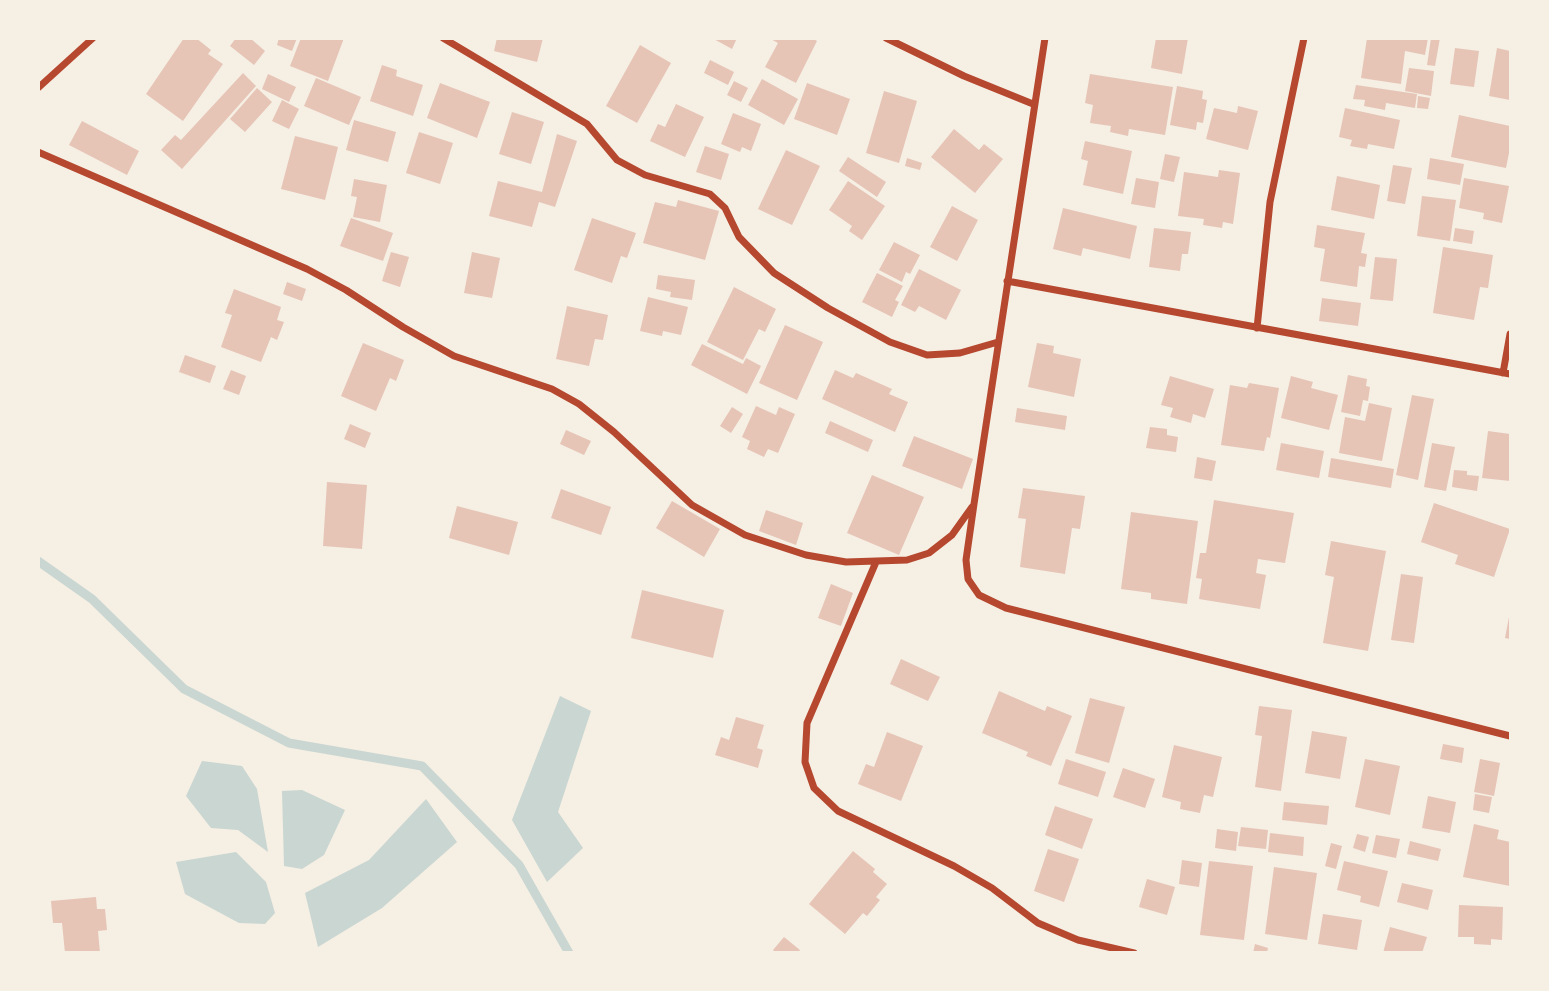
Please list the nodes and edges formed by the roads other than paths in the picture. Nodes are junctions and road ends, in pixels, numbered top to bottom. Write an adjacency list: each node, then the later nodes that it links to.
1 (93, 38): 6 (street)
2 (443, 38): 12 (street)
3 (886, 38): 7 (street)
4 (1045, 38): 7 (street)
5 (1304, 38): 10 (street)
6 (38, 88)
7 (1034, 104): 9 (street)
8 (38, 152): 15 (street)
9 (1007, 281): 10 (street); 12 (street)
10 (1257, 328): 13 (street)
11 (1510, 334): 13 (street)
12 (998, 342): 14 (street)
13 (1507, 374)
14 (974, 504): 15 (street); 16 (street)
15 (876, 562): 17 (street)
16 (1510, 736)
17 (1133, 953)

